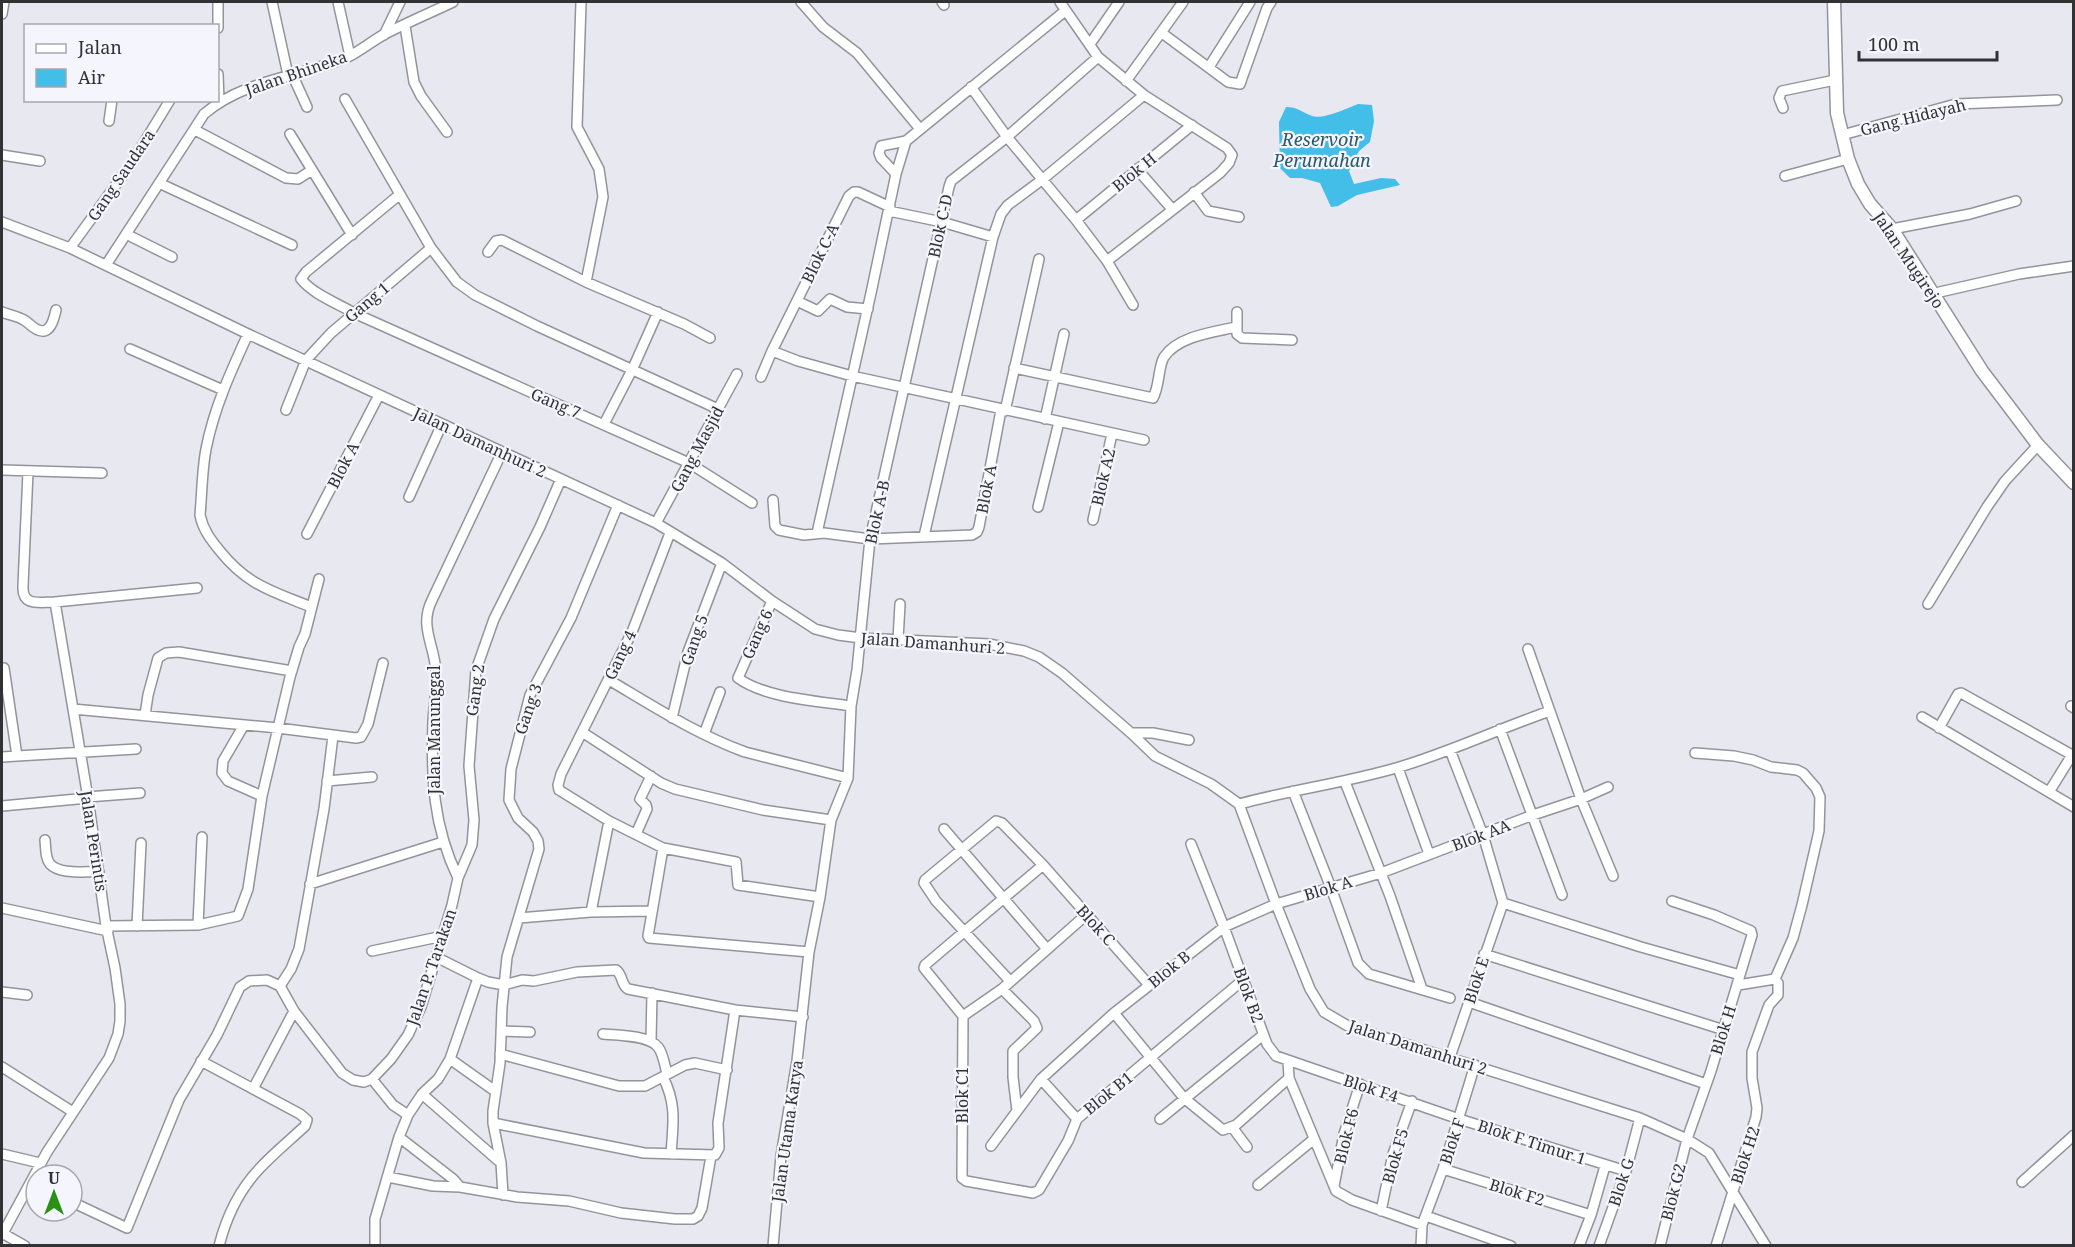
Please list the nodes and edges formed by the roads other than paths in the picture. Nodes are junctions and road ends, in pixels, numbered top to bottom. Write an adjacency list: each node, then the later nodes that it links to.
1 (4, 2): 15 (street)
2 (218, 2): 16 (street)
3 (272, 2): 24 (street)
4 (338, 2): 21 (street)
5 (400, 2): 19 (street)
6 (453, 2): 17 (street, Jalan Bhineka)
7 (581, 2): 76 (street)
8 (801, 2): 38 (street)
9 (1119, 2): 20 (street)
10 (1183, 2): 18 (street)
11 (1252, 2): 13 (street); 23 (street)
12 (1834, 2): 25 (street, Jalan Mugirejo)
13 (1269, 5): 23 (street)
14 (1062, 6): 20 (street); 27 (street)
15 (2, 14)
16 (218, 24)
17 (405, 26): 19 (street, Jalan Bhineka); 40 (street)
18 (1162, 33): 23 (street); 26 (street)
19 (384, 35): 21 (street, Jalan Bhineka)
20 (1090, 44): 22 (street)
21 (350, 56): 24 (street, Jalan Bhineka)
22 (1098, 57): 26 (street); 43 (street, Blok C-D)
23 (1209, 67)
24 (290, 74): 33 (street, Jalan Bhineka); 34 (street)
25 (1835, 80): 35 (street); 42 (street, Jalan Mugirejo)
26 (1126, 81): 28 (street)
27 (971, 87): 38 (street); 43 (street)
28 (1144, 95): 37 (street); 52 (street)
29 (345, 99): 55 (street)
30 (2057, 100): 42 (street, Gang Hidayah)
31 (112, 102): 36 (street)
32 (169, 102): 68 (street, Gang Saudara)
33 (219, 102): 39 (street, Jalan Bhineka)
34 (307, 107)
35 (1783, 108)
36 (109, 121)
37 (1192, 125): 48 (street, Blok H); 54 (street)
38 (920, 129): 44 (street)
39 (195, 130): 49 (street); 53 (street, Jalan Bhineka)
40 (447, 132)
41 (290, 134): 49 (street)
42 (1842, 135): 46 (street, Jalan Mugirejo)
43 (1007, 137): 52 (street); 62 (street, Blok C-D)
44 (906, 141): 50 (street); 50 (street)
45 (2, 155): 47 (street)
46 (1848, 159): 51 (street); 63 (street, Jalan Mugirejo)
47 (40, 161)
48 (1137, 169): 58 (street); 60 (street, Blok H)
49 (312, 171): 65 (street)
50 (896, 174): 57 (street)
51 (1785, 176)
52 (1043, 179): 60 (street); 66 (street)
53 (159, 183): 64 (street, Jalan Bhineka); 67 (street)
54 (1194, 192): 58 (street); 59 (street)
55 (399, 195): 65 (street); 69 (street)
56 (2016, 201): 63 (street)
57 (889, 209): 62 (street); 78 (street, Blok C-A); 80 (street)
58 (1172, 209): 73 (street)
59 (1239, 217)
60 (1076, 220): 73 (street)
61 (2, 222): 68 (street, Jalan Damanhuri 2)
62 (942, 222): 66 (street); 100 (street, Blok C-D)
63 (1892, 229): 77 (street, Jalan Mugirejo)
64 (126, 234): 71 (street); 74 (street, Jalan Bhineka)
65 (352, 235): 85 (street, Gang 7)
66 (993, 237): 103 (street)
67 (292, 245)
68 (70, 248): 74 (street, Jalan Damanhuri 2)
69 (431, 248): 85 (street, Gang 1); 95 (street)
70 (488, 252): 76 (street)
71 (172, 257)
72 (1039, 258): 94 (street)
73 (1107, 261): 79 (street)
74 (106, 265): 87 (street, Jalan Damanhuri 2)
75 (2073, 266): 77 (street)
76 (586, 282): 82 (street)
77 (1931, 294): 113 (street, Jalan Mugirejo)
78 (797, 301): 80 (street); 92 (street, Blok C-A)
79 (1133, 305)
80 (868, 309): 97 (street)
81 (56, 310): 84 (street)
82 (658, 312): 89 (street); 95 (street)
83 (1237, 312): 86 (street)
84 (2, 313)
85 (354, 313): 93 (street, Gang 1); 110 (street, Gang 7)
86 (1236, 327): 90 (street); 98 (street)
87 (248, 334): 93 (street, Jalan Damanhuri 2); 101 (street)
88 (1064, 334): 98 (street)
89 (710, 338)
90 (1292, 340)
91 (130, 349): 101 (street)
92 (772, 351): 97 (street); 99 (street, Blok C-A)
93 (306, 360): 102 (street, Jalan Damanhuri 2); 105 (street)
94 (1014, 368): 98 (street); 106 (street)
95 (633, 369): 104 (street); 110 (street)
96 (737, 374): 104 (street, Gang Masjid)
97 (852, 376): 100 (street); 129 (street)
98 (1054, 376): 107 (street)
99 (761, 377)
100 (904, 388): 103 (street); 132 (street, Blok A-B)
101 (223, 390): 140 (street)
102 (379, 395): 109 (street, Jalan Damanhuri 2); 130 (street, Blok A)
103 (957, 399): 106 (street); 131 (street)
104 (718, 409): 115 (street, Gang Masjid)
105 (286, 410)
106 (1003, 411): 107 (street); 131 (street, Blok A)
107 (1045, 419): 108 (street)
108 (1059, 422): 111 (street); 125 (street)
109 (442, 424): 114 (street, Jalan Damanhuri 2); 121 (street)
110 (604, 424): 115 (street, Gang 7)
111 (1113, 434): 112 (street); 126 (street, Blok A2)
112 (1143, 440)
113 (2038, 445): 120 (street, Jalan Mugirejo); 139 (street)
114 (502, 452): 119 (street, Jalan Damanhuri 2); 195 (street, Jalan Manunggal)
115 (689, 463): 123 (street, Gang 7); 127 (street, Gang Masjid)
116 (2, 470): 117 (street)
117 (28, 472): 118 (street); 137 (street)
118 (102, 473)
119 (561, 479): 124 (street, Jalan Damanhuri 2); 205 (street, Gang 2)
120 (2073, 483)
121 (409, 497)
122 (773, 500): 129 (street, Blok A)
123 (752, 503)
124 (618, 505): 127 (street, Jalan Damanhuri 2); 218 (street, Gang 3)
125 (1038, 507)
126 (1093, 520)
127 (656, 523): 128 (street, Jalan Damanhuri 2)
128 (670, 533): 133 (street, Jalan Damanhuri 2); 147 (street, Gang 4)
129 (817, 533): 132 (street, Blok A)
130 (307, 534)
131 (924, 536): 132 (street, Blok A)
132 (870, 539): 141 (street, Blok A-B)
133 (722, 563): 136 (street, Jalan Damanhuri 2); 154 (street, Gang 5)
134 (319, 579): 140 (street)
135 (197, 588): 137 (street)
136 (772, 601): 141 (street, Jalan Damanhuri 2); 149 (street, Gang 6)
137 (55, 602): 150 (street, Jalan Perintis)
138 (900, 604): 142 (street)
139 (1928, 604)
140 (311, 606): 146 (street)
141 (861, 638): 142 (street, Jalan Damanhuri 2); 149 (street, Blok A-B)
142 (898, 640): 160 (street, Jalan Damanhuri 2)
143 (1528, 649): 151 (street)
144 (383, 663): 162 (street)
145 (4, 668): 168 (street)
146 (292, 671): 152 (street); 156 (street)
147 (609, 680): 154 (street); 159 (street, Gang 4)
148 (720, 692): 161 (street)
149 (851, 706): 174 (street, Blok A-B)
150 (73, 709): 152 (street); 166 (street, Jalan Perintis)
151 (1550, 711): 158 (street); 183 (street)
152 (145, 715): 155 (street)
153 (1922, 717): 157 (street)
154 (672, 718): 161 (street)
155 (244, 725): 156 (street); 181 (street)
156 (278, 728): 162 (street); 181 (street)
157 (1939, 728): 169 (street); 179 (street)
158 (1500, 729): 165 (street); 187 (street)
159 (582, 732): 172 (street); 189 (street, Gang 4)
160 (1131, 733): 163 (street); 184 (street, Jalan Damanhuri 2)
161 (704, 734): 174 (street)
162 (333, 736): 175 (street)
163 (1189, 740)
164 (136, 749): 166 (street)
165 (1450, 750): 171 (street); 192 (street)
166 (80, 752): 168 (street); 182 (street, Jalan Perintis)
167 (1695, 753): 231 (street)
168 (17, 756): 170 (street)
169 (2073, 756): 179 (street)
170 (2, 757)
171 (1398, 768): 176 (street); 200 (street)
172 (651, 776): 188 (street); 191 (street)
173 (372, 777): 175 (street)
174 (848, 777): 188 (street, Blok A-B)
175 (327, 781): 206 (street)
176 (1346, 782): 178 (street); 203 (street)
177 (1608, 787): 183 (street, Blok AA)
178 (1293, 791): 184 (street); 207 (street)
179 (2049, 792): 186 (street)
180 (140, 794): 182 (street)
181 (262, 796): 219 (street)
182 (88, 797): 185 (street); 202 (street, Jalan Perintis)
183 (1581, 799): 187 (street, Blok AA); 204 (street)
184 (1239, 804): 213 (street, Jalan Damanhuri 2)
185 (2, 806)
186 (2073, 807)
187 (1533, 815): 192 (street, Blok AA); 208 (street)
188 (831, 820): 209 (street, Jalan Utama Karya)
189 (609, 821): 191 (street); 216 (street)
190 (944, 829): 199 (street)
191 (636, 834): 198 (street)
192 (1483, 835): 200 (street, Blok AA); 212 (street)
193 (202, 837): 219 (street)
194 (45, 840): 202 (street)
195 (443, 842): 205 (street, Jalan Manunggal); 206 (street)
196 (141, 843): 220 (street)
197 (1191, 844): 221 (street, Blok B2)
198 (663, 848): 209 (street); 215 (street)
199 (962, 848): 201 (street, Blok C); 210 (street); 223 (street)
200 (1429, 854): 203 (street, Blok A)
201 (1042, 865): 210 (street); 217 (street, Blok C)
202 (99, 872): 222 (street, Jalan Perintis)
203 (1381, 873): 207 (street, Blok A); 239 (street)
204 (1613, 876)
205 (458, 878): 224 (street, Jalan P. Tarakan)
206 (310, 884): 237 (street)
207 (1331, 888): 213 (street, Blok A); 239 (street)
208 (1562, 895)
209 (820, 897): 227 (street, Jalan Utama Karya)
210 (1004, 898): 223 (street); 225 (street)
211 (1672, 902): 233 (street, Blok H)
212 (1503, 903): 228 (street, Blok E); 233 (street)
213 (1276, 904): 221 (street, Blok A); 257 (street, Jalan Damanhuri 2)
214 (2, 908): 222 (street)
215 (651, 911): 216 (street); 227 (street)
216 (591, 912): 218 (street)
217 (1086, 915): 225 (street); 236 (street, Blok C)
218 (519, 918): 235 (street, Gang 3)
219 (198, 925): 220 (street)
220 (137, 926): 222 (street)
221 (1224, 927): 232 (street, Blok B2); 236 (street, Blok B)
222 (107, 929): 277 (street, Jalan Perintis)
223 (966, 932): 234 (street); 248 (street)
224 (443, 936): 226 (street); 229 (street, Jalan P. Tarakan)
225 (1047, 949): 234 (street)
226 (372, 951)
227 (809, 952): 249 (street, Jalan Utama Karya)
228 (1484, 954): 244 (street, Blok E); 251 (street)
229 (436, 957): 230 (street); 267 (street, Jalan P. Tarakan)
230 (478, 978): 235 (street); 259 (street)
231 (1775, 979): 233 (street); 304 (street, Blok H2)
232 (1243, 980): 254 (street, Blok B2); 258 (street, Blok B1)
233 (1739, 980): 251 (street, Blok H)
234 (1010, 981): 238 (street)
235 (504, 985): 241 (street); 250 (street, Gang 3)
236 (1149, 985): 247 (street, Blok B)
237 (280, 986): 246 (street); 261 (street)
238 (1002, 989): 248 (street); 276 (street)
239 (1422, 989): 243 (street)
240 (2, 992): 242 (street)
241 (652, 993): 245 (street); 255 (street)
242 (27, 995)
243 (1450, 998)
244 (1469, 1002): 257 (street, Blok E); 270 (street)
245 (735, 1010): 249 (street); 264 (street)
246 (294, 1011): 267 (street); 271 (street)
247 (1114, 1013): 258 (street); 268 (street)
248 (963, 1016): 305 (street, Blok C1)
249 (803, 1017): 316 (street, Jalan Utama Karya)
250 (501, 1030): 252 (street); 256 (street, Gang 3)
251 (1724, 1030): 270 (street, Blok H)
252 (530, 1032)
253 (603, 1034): 255 (street)
254 (1263, 1035): 260 (street, Blok B2); 274 (street)
255 (651, 1041): 265 (street)
256 (500, 1054): 265 (street); 272 (street, Gang 3)
257 (1450, 1057): 262 (street, Jalan Damanhuri 2)
258 (1151, 1058): 274 (street); 280 (street, Blok B1)
259 (450, 1059): 272 (street); 273 (street)
260 (1285, 1060): 266 (street); 269 (street, Blok F4)
261 (201, 1061): 271 (street); 308 (street)
262 (1475, 1065): 279 (street, Jalan Damanhuri 2); 282 (street, Blok F)
263 (2, 1067): 277 (street)
264 (727, 1070): 265 (street); 293 (street)
265 (665, 1076): 292 (street)
266 (1289, 1078): 284 (street); 288 (street)
267 (372, 1079): 278 (street)
268 (1041, 1079): 276 (street); 280 (street)
269 (1360, 1084): 275 (street, Blok F4); 303 (street, Blok F6)
270 (1706, 1084): 287 (street, Blok H)
271 (253, 1089): 314 (street)
272 (495, 1091): 283 (street, Gang 3)
273 (423, 1094): 278 (street); 295 (street)
274 (1184, 1098): 281 (street); 284 (street)
275 (1412, 1101): 282 (street, Blok F4); 309 (street, Blok F5)
276 (1017, 1111): 289 (street)
277 (73, 1112): 294 (street, Jalan Perintis)
278 (408, 1115): 286 (street)
279 (1640, 1118): 287 (street, Jalan Damanhuri 2); 298 (street, Blok G)
280 (1077, 1119): 305 (street, Blok B1)
281 (1160, 1119)
282 (1459, 1119): 296 (street, Blok F Timur 1); 297 (street, Blok F)
283 (493, 1123): 292 (street); 295 (street, Gang 3)
284 (1232, 1127): 290 (street)
285 (2073, 1135): 300 (street)
286 (399, 1137): 299 (street); 302 (street)
287 (1687, 1138): 304 (street, Jalan Damanhuri 2); 321 (street, Blok G2)
288 (1314, 1139): 301 (street); 303 (street)
289 (991, 1146)
290 (1247, 1148)
291 (2, 1154): 294 (street)
292 (671, 1154): 293 (street)
293 (711, 1156): 306 (street)
294 (40, 1163)
295 (501, 1163): 306 (street, Gang 3)
296 (1605, 1166): 298 (street, Blok F Timur 1); 310 (street, Blok F Timur 1)
297 (1443, 1169): 310 (street, Blok F2); 311 (street, Blok F)
298 (1626, 1171): 320 (street, Blok G)
299 (388, 1178): 302 (street); 315 (street)
300 (2022, 1182)
301 (1258, 1185)
302 (460, 1187): 306 (street)
303 (1334, 1188): 309 (street)
304 (1733, 1192): 322 (street, Blok H2); 323 (street, Jalan Damanhuri 2)
305 (1034, 1193)
306 (503, 1195)
307 (24, 1198): 312 (street, Jalan Perintis)
308 (84, 1208)
309 (1381, 1211): 311 (street)
310 (1591, 1215): 319 (street, Blok F Timur 1)
311 (1424, 1221): 317 (street, Blok F); 318 (street)
312 (2, 1233): 313 (street)
313 (25, 1245)
314 (219, 1245)
315 (375, 1245)
316 (773, 1245)
317 (1421, 1245)
318 (1511, 1245)
319 (1579, 1245)
320 (1599, 1245)
321 (1660, 1245)
322 (1716, 1245)
323 (1766, 1245)

